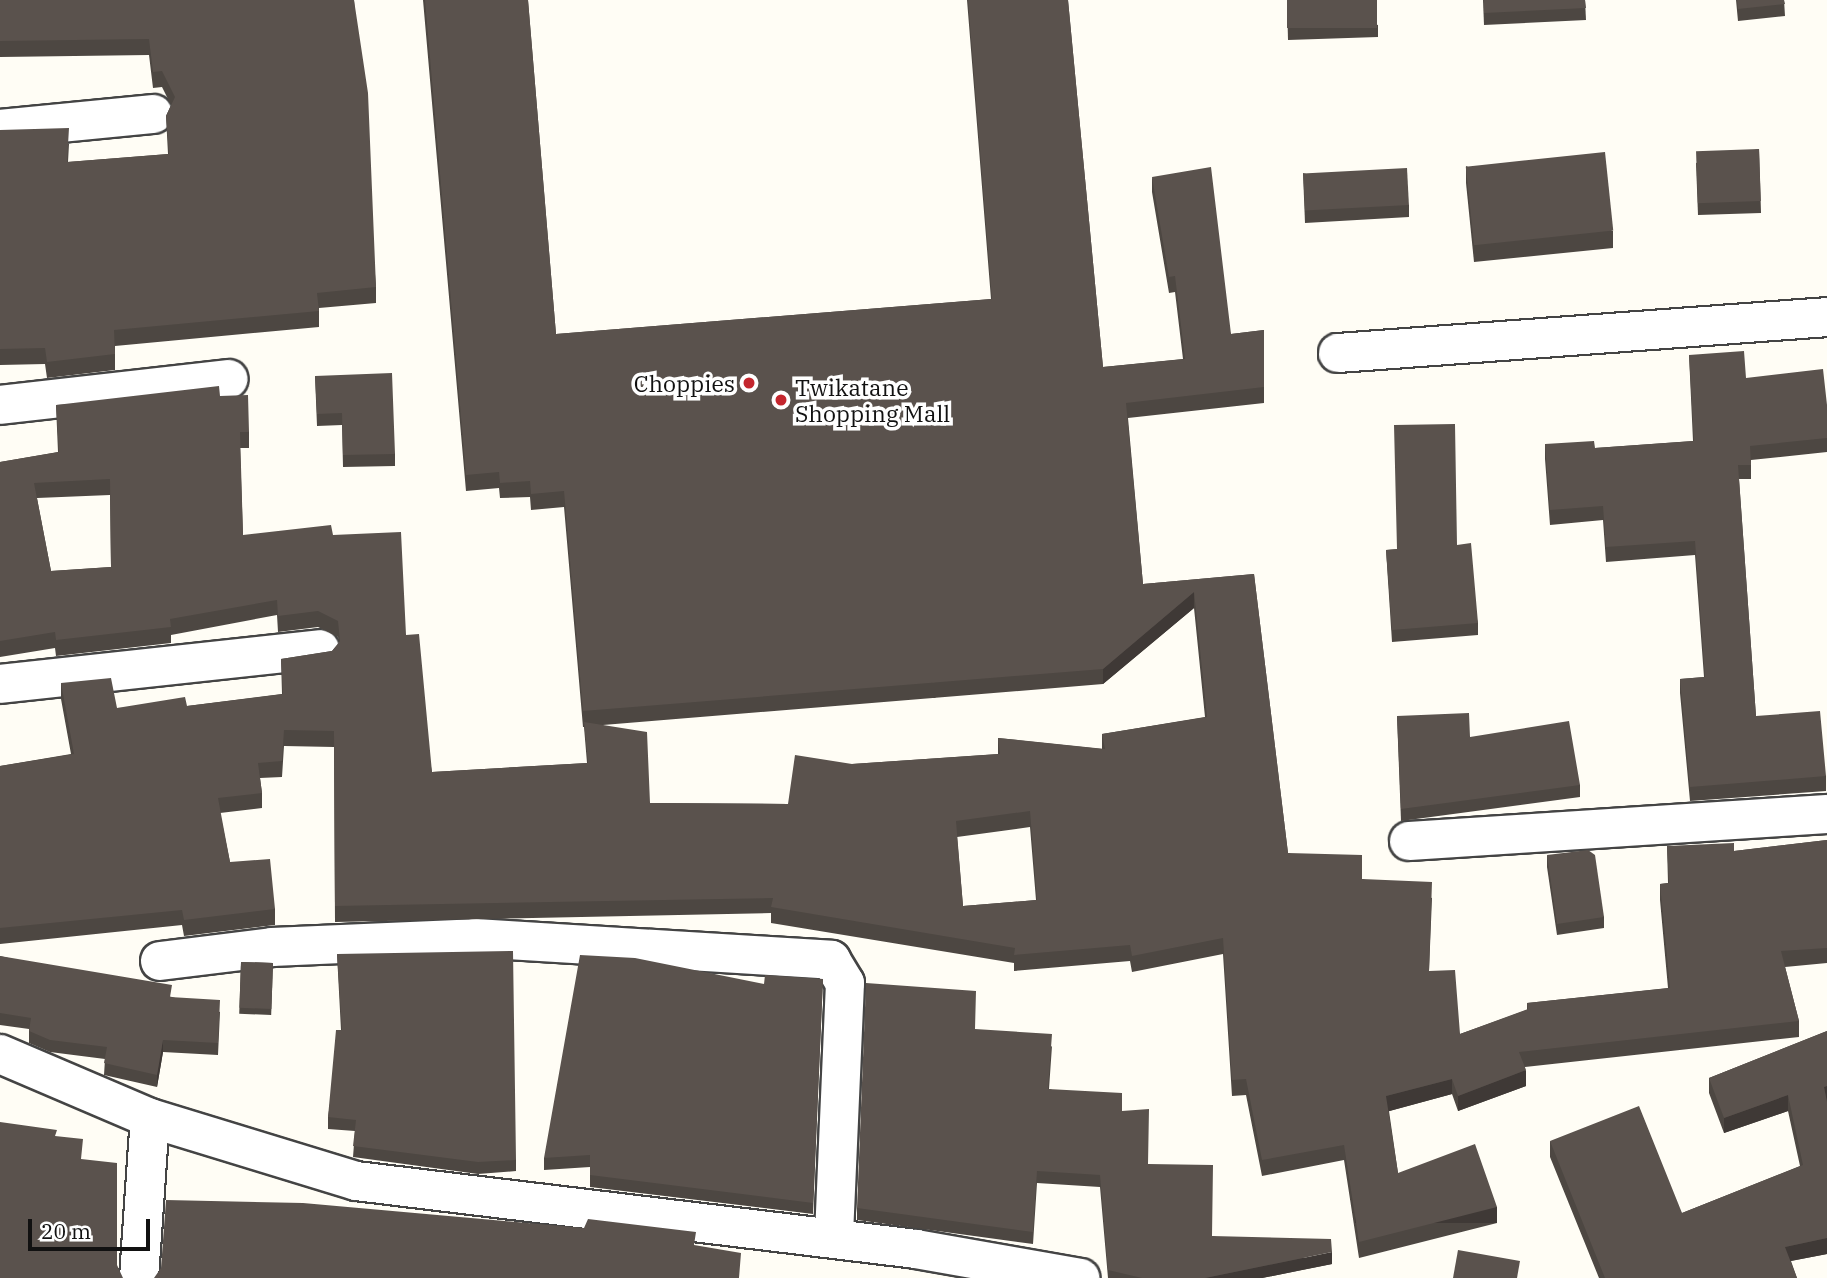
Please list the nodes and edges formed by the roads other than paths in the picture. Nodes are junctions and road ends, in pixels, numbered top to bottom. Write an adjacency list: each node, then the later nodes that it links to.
1 (153, 114): 2 (street)
2 (0, 129)
3 (1827, 317): 4 (street)
4 (1338, 354)
5 (229, 379): 6 (street)
6 (0, 405)
7 (320, 649): 8 (street)
8 (0, 684)
9 (1827, 814): 10 (street)
10 (1409, 841)
11 (160, 961): 14 (street)
12 (0, 1054): 13 (street)
13 (150, 1118): 14 (street); 15 (street)
14 (834, 1238): 16 (street)
15 (139, 1278)
16 (1080, 1278)

